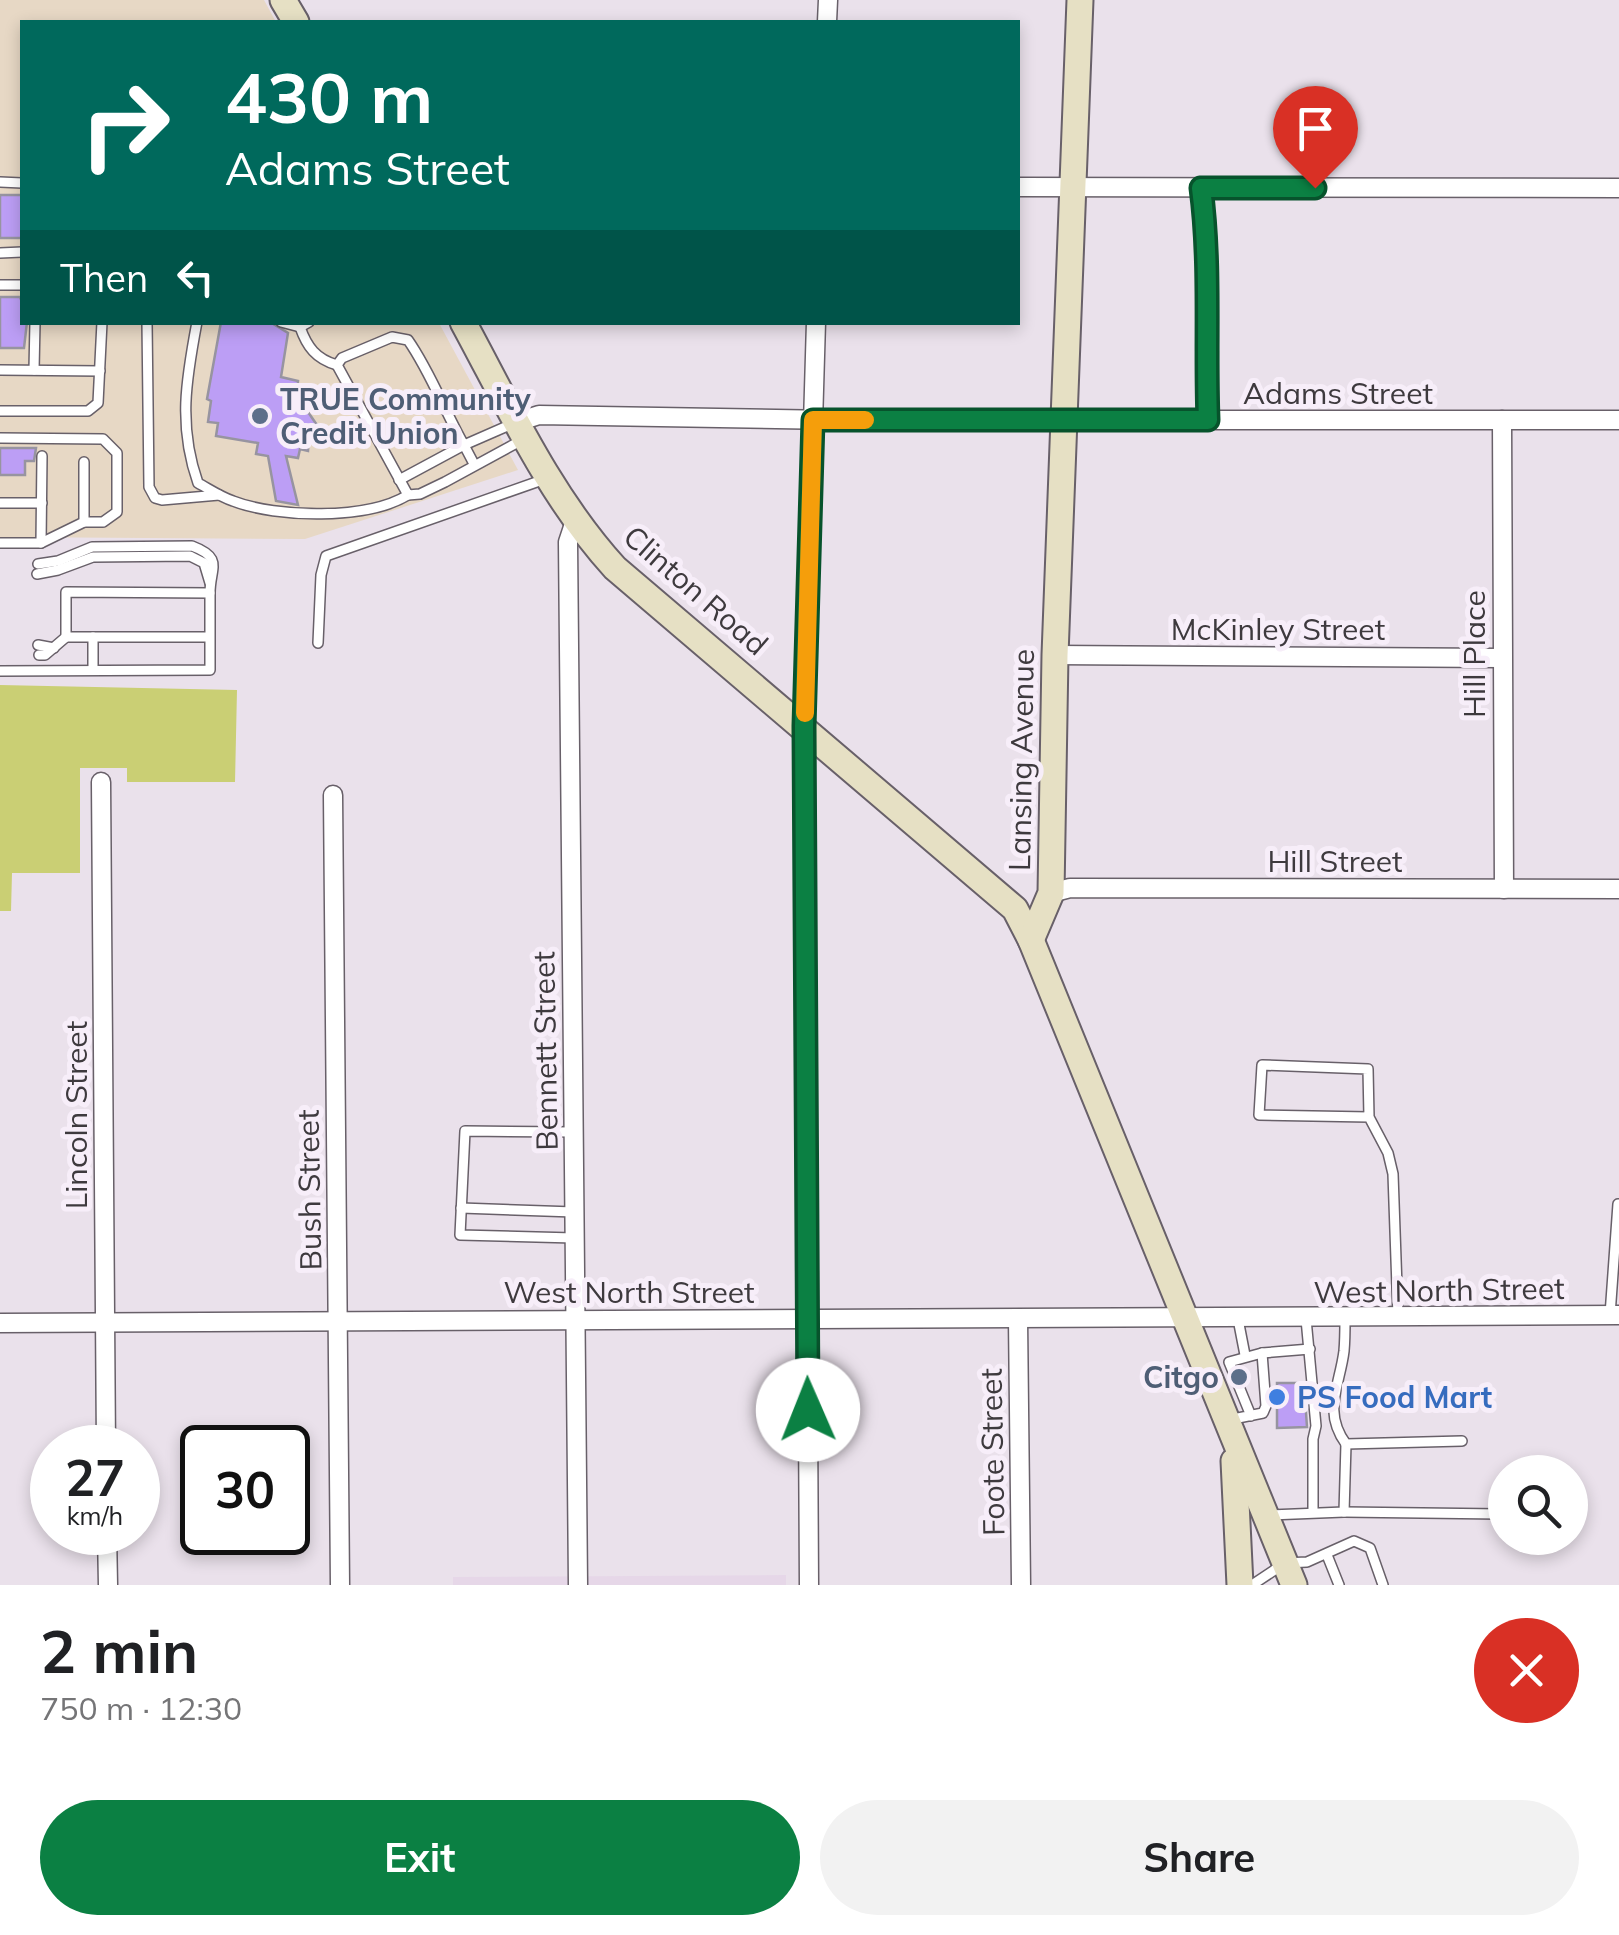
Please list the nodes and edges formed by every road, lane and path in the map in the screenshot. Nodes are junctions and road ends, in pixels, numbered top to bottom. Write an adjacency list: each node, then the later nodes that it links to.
1 (1080, 0): 3 (main road, Lansing Avenue)
2 (1020, 186): 3 (street)
3 (1075, 187): 4 (street); 19 (main road, Lansing Avenue)
4 (1201, 188): 5 (street); 20 (lane)
5 (1619, 188)
6 (35, 325): 15 (lane)
7 (102, 325): 16 (lane)
8 (147, 325): 31 (lane)
9 (196, 325): 31 (lane)
10 (305, 325): 13 (lane)
11 (465, 325): 23 (main road, Clinton Road)
12 (816, 325): 18 (street)
13 (337, 365): 25 (lane); 30 (lane)
14 (0, 370): 15 (lane)
15 (34, 370): 16 (lane)
16 (100, 372): 17 (lane)
17 (0, 411)
18 (813, 420): 19 (street, Adams Street); 23 (street, Adams Street); 50 (street)
19 (1064, 420): 20 (street, Adams Street); 46 (main road, Lansing Avenue)
20 (1208, 420): 21 (street, Adams Street)
21 (1502, 420): 22 (street, Adams Street); 47 (street, Hill Place)
22 (1619, 420)
23 (522, 430): 25 (lane); 28 (lane); 29 (main road, Clinton Road)
24 (0, 438): 36 (lane)
25 (464, 445): 28 (lane); 30 (lane)
26 (42, 456): 34 (lane)
27 (84, 462): 36 (lane)
28 (474, 464): 32 (lane)
29 (550, 477): 35 (main road, Clinton Road); 44 (lane)
30 (399, 480): 32 (lane)
31 (220, 494): 32 (lane)
32 (408, 495)
33 (0, 503): 34 (lane)
34 (42, 503): 38 (lane)
35 (576, 518): 50 (main road, Clinton Road); 58 (street, Bennett Street)
36 (84, 522): 38 (lane)
37 (0, 543): 38 (lane)
38 (42, 543)
39 (38, 569): 40 (lane)
40 (210, 588): 41 (lane); 42 (lane)
41 (210, 637): 43 (lane); 49 (lane)
42 (66, 638): 43 (lane); 45 (lane)
43 (93, 638): 49 (lane)
44 (318, 643)
45 (38, 650)
46 (1055, 655): 47 (street, McKinley Street); 55 (main road, Lansing Avenue)
47 (1501, 658): 53 (street, Hill Place)
48 (0, 670): 49 (lane)
49 (93, 670)
50 (804, 726): 56 (main road, Clinton Road); 65 (street)
51 (101, 782): 73 (street, Lincoln Street)
52 (333, 795): 71 (street, Bush Street)
53 (1504, 889): 54 (street, Hill Street); 55 (street, Hill Street)
54 (1619, 889)
55 (1051, 893): 56 (main road, Lansing Avenue)
56 (1031, 940): 66 (main road)
57 (1368, 1117): 57 (lane); 64 (lane)
58 (573, 1132): 60 (lane); 61 (street, Bennett Street)
59 (1618, 1204): 63 (lane)
60 (461, 1208): 61 (lane); 62 (lane)
61 (574, 1212): 62 (street, Bennett Street)
62 (575, 1238): 72 (street, Bennett Street)
63 (1614, 1315): 64 (street, West North Street)
64 (1398, 1316): 70 (street, West North Street)
65 (807, 1318): 67 (street, West North Street); 72 (street, West North Street); 92 (street)
66 (1186, 1318): 67 (street, West North Street); 68 (street, West North Street); 78 (main road)
67 (1018, 1319): 93 (street, Foote Street)
68 (1238, 1319): 69 (street, West North Street); 77 (lane)
69 (1306, 1319): 70 (street, West North Street); 75 (lane)
70 (1345, 1319): 81 (lane)
71 (337, 1320): 72 (street, West North Street); 73 (street, West North Street); 90 (street, Bush Street)
72 (575, 1320): 91 (street, Bennett Street)
73 (105, 1322): 74 (street, West North Street); 79 (street, Lincoln Street)
74 (0, 1323)
75 (1310, 1349): 76 (lane); 82 (lane)
76 (1262, 1353): 77 (lane); 78 (lane)
77 (1245, 1356): 78 (lane)
78 (1236, 1424): 85 (main road); 94 (main road)
79 (106, 1425)
80 (1462, 1441): 81 (lane)
81 (1346, 1444): 83 (lane)
82 (1313, 1512): 83 (lane); 85 (lane)
83 (1344, 1512): 84 (lane)
84 (1488, 1514)
85 (1265, 1516): 88 (main road)
86 (108, 1555): 89 (street)
87 (1328, 1555): 88 (lane); 96 (lane); 97 (lane)
88 (1290, 1574): 95 (lane)
89 (108, 1585)
90 (340, 1585)
91 (578, 1585)
92 (809, 1585)
93 (1021, 1585)
94 (1240, 1585)
95 (1252, 1585)
96 (1339, 1585)
97 (1383, 1585)

